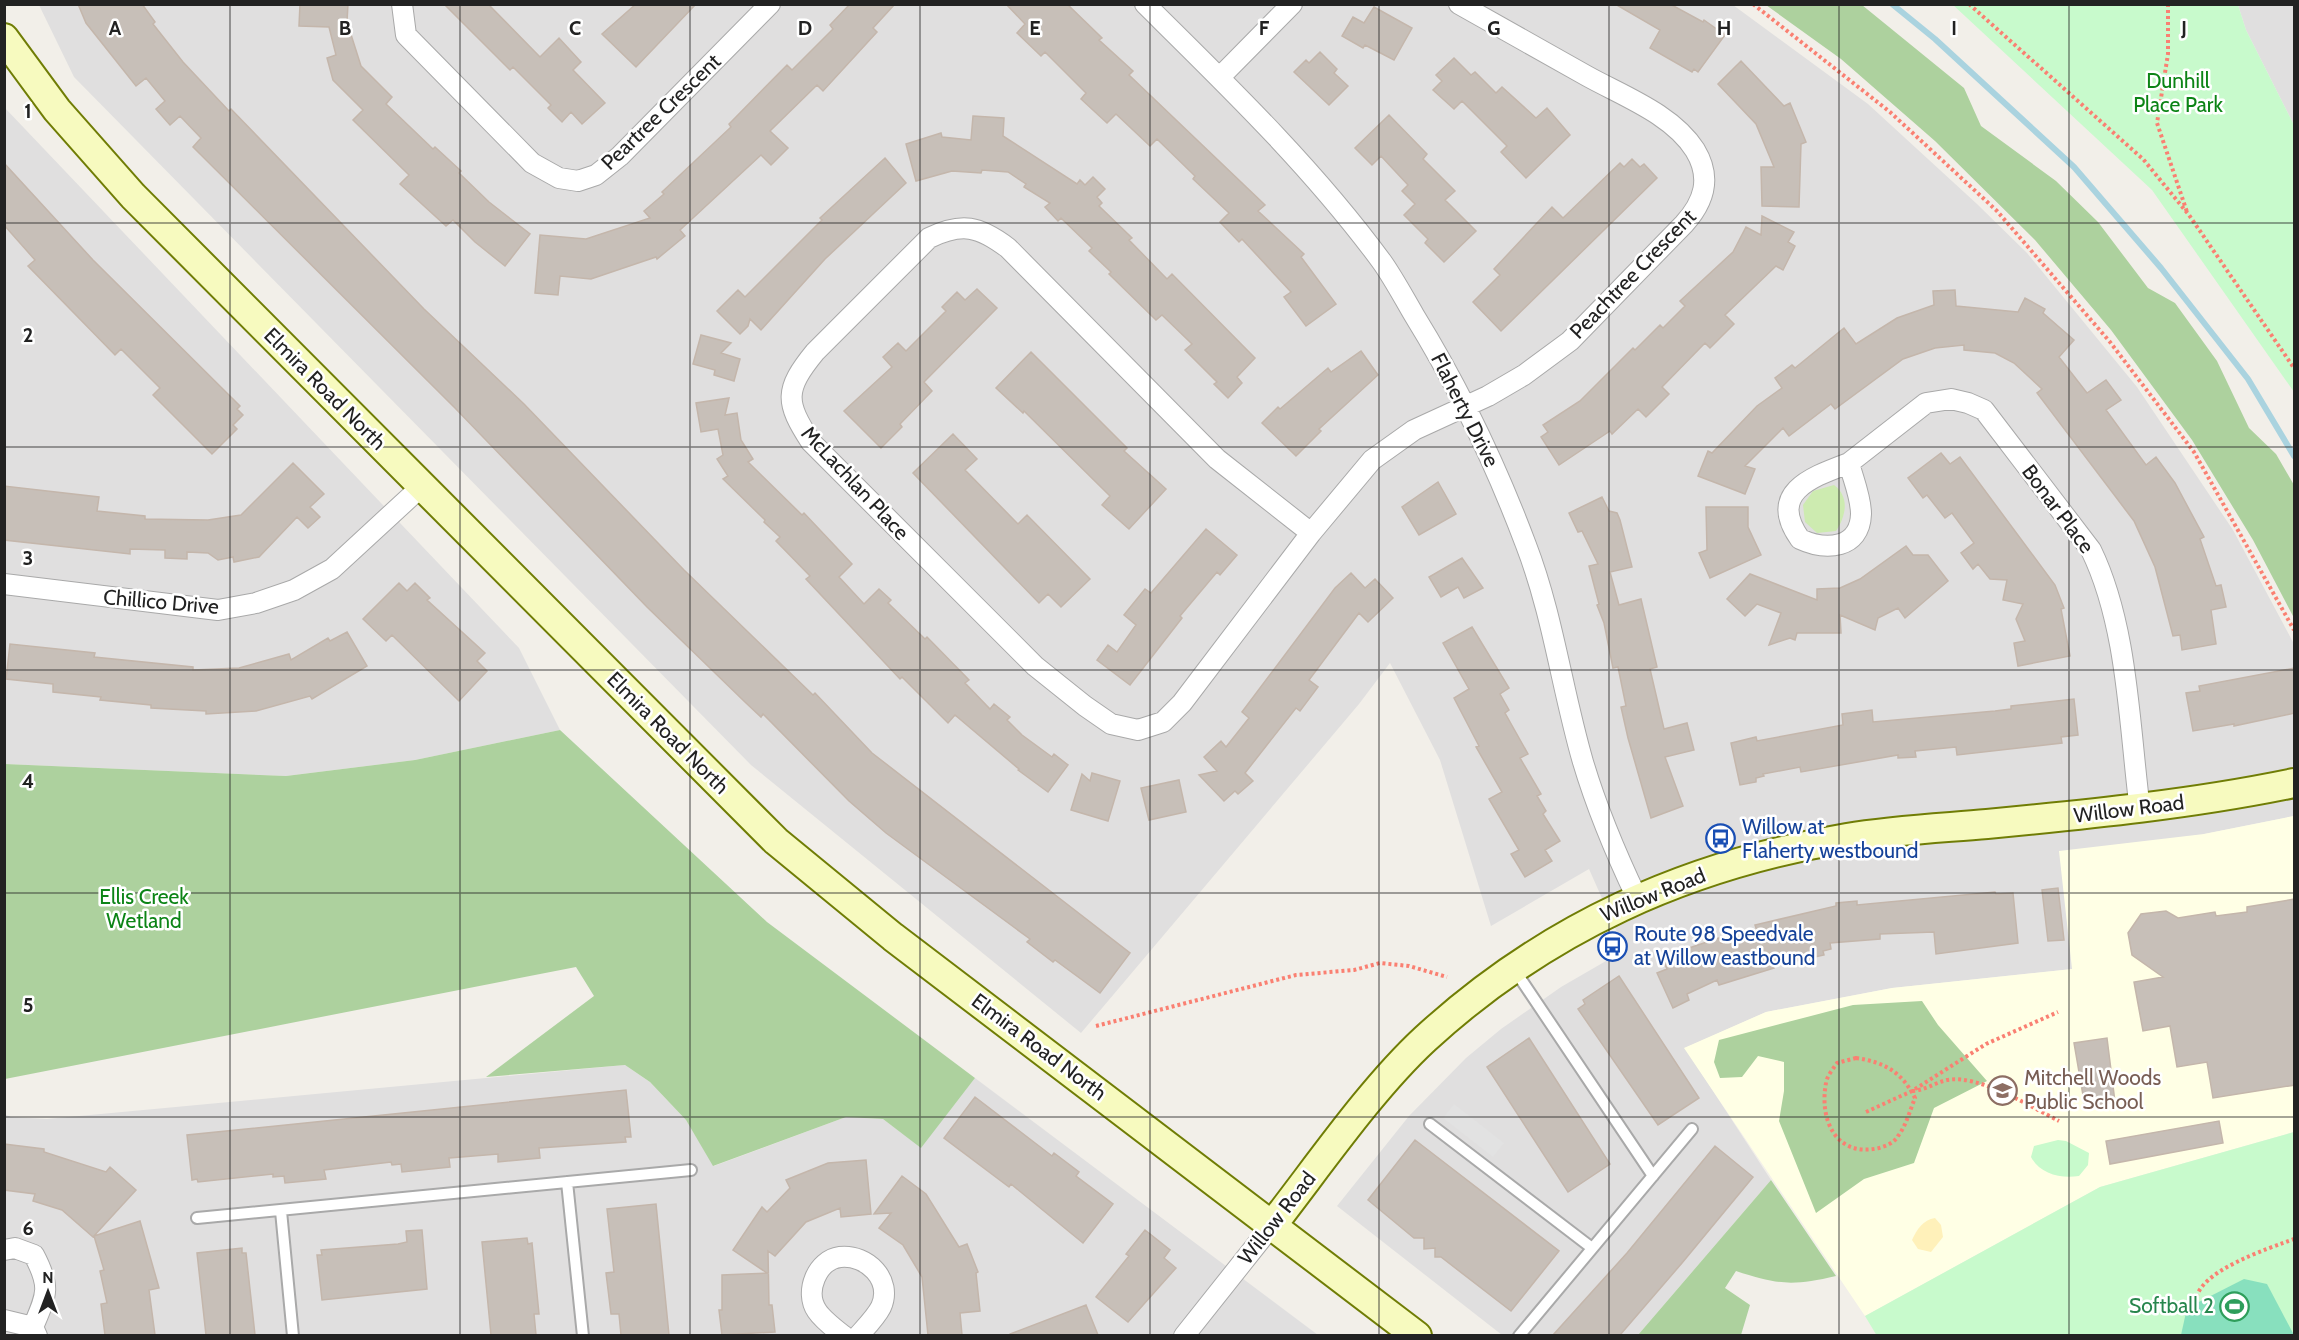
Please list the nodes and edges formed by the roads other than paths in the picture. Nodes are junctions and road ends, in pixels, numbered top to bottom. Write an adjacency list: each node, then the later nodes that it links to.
1 (402, 4): 2 (street, Peartree Crescent)
2 (770, 4)
3 (1146, 4): 7 (street, Flaherty Drive)
4 (1292, 4): 7 (street)
5 (1459, 4): 8 (street, Peachtree Crescent)
6 (4, 38): 10 (main road, Elmira Road North)
7 (1220, 77): 8 (street, Flaherty Drive)
8 (1465, 406): 11 (street, McLachlan Place); 15 (street, Flaherty Drive)
9 (1849, 463): 9 (street, Bonar Place); 14 (street, Bonar Place)
10 (422, 486): 12 (street, Chillico Drive); 24 (main road, Elmira Road North)
11 (1311, 532): 11 (street, McLachlan Place)
12 (4, 584)
13 (2295, 783): 14 (main road, Willow Road)
14 (2140, 810): 15 (main road, Willow Road)
15 (1636, 898): 16 (main road, Willow Road)
16 (1514, 969): 20 (lane); 24 (main road, Willow Road)
17 (1430, 1124): 25 (lane)
18 (1692, 1129): 20 (lane)
19 (691, 1170): 21 (lane)
20 (1653, 1176): 25 (lane)
21 (567, 1182): 22 (lane); 30 (lane)
22 (281, 1211): 23 (lane); 29 (lane)
23 (197, 1218)
24 (1273, 1224): 33 (street, Willow Road); 34 (main road, Elmira Road North)
25 (1592, 1248): 35 (lane)
26 (4, 1250): 28 (street)
27 (4, 1320): 28 (street)
28 (35, 1331)
29 (292, 1335)
30 (583, 1335)
31 (844, 1335): 32 (street)
32 (858, 1335)
33 (1184, 1335)
34 (1417, 1335)
35 (1519, 1335)

